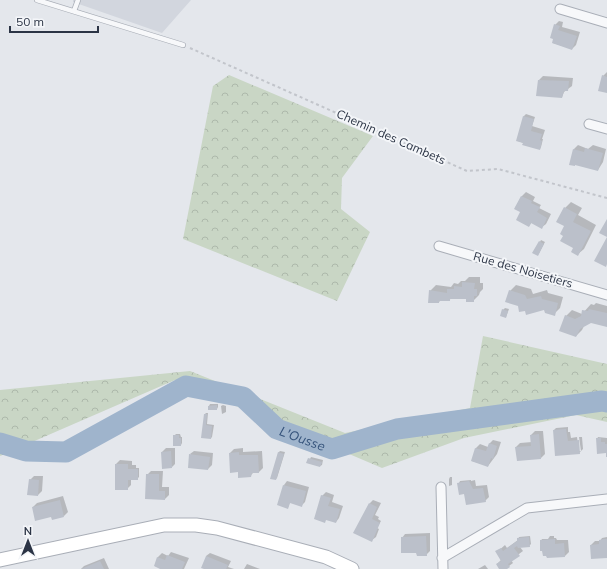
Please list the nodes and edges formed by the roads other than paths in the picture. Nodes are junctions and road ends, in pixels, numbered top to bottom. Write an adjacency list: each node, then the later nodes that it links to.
1 (37, 0): 4 (lane)
2 (78, 0): 4 (lane)
3 (560, 9): 5 (street)
4 (74, 10): 6 (lane)
5 (607, 24)
6 (184, 45)
7 (590, 124): 8 (street)
8 (607, 129)
9 (439, 246): 10 (street, Rue des Noisetiers)
10 (607, 294)
11 (441, 488): 13 (street)
12 (607, 499): 13 (street)
13 (442, 558): 16 (street)
14 (0, 560): 15 (street)
15 (352, 569)
16 (443, 569)

